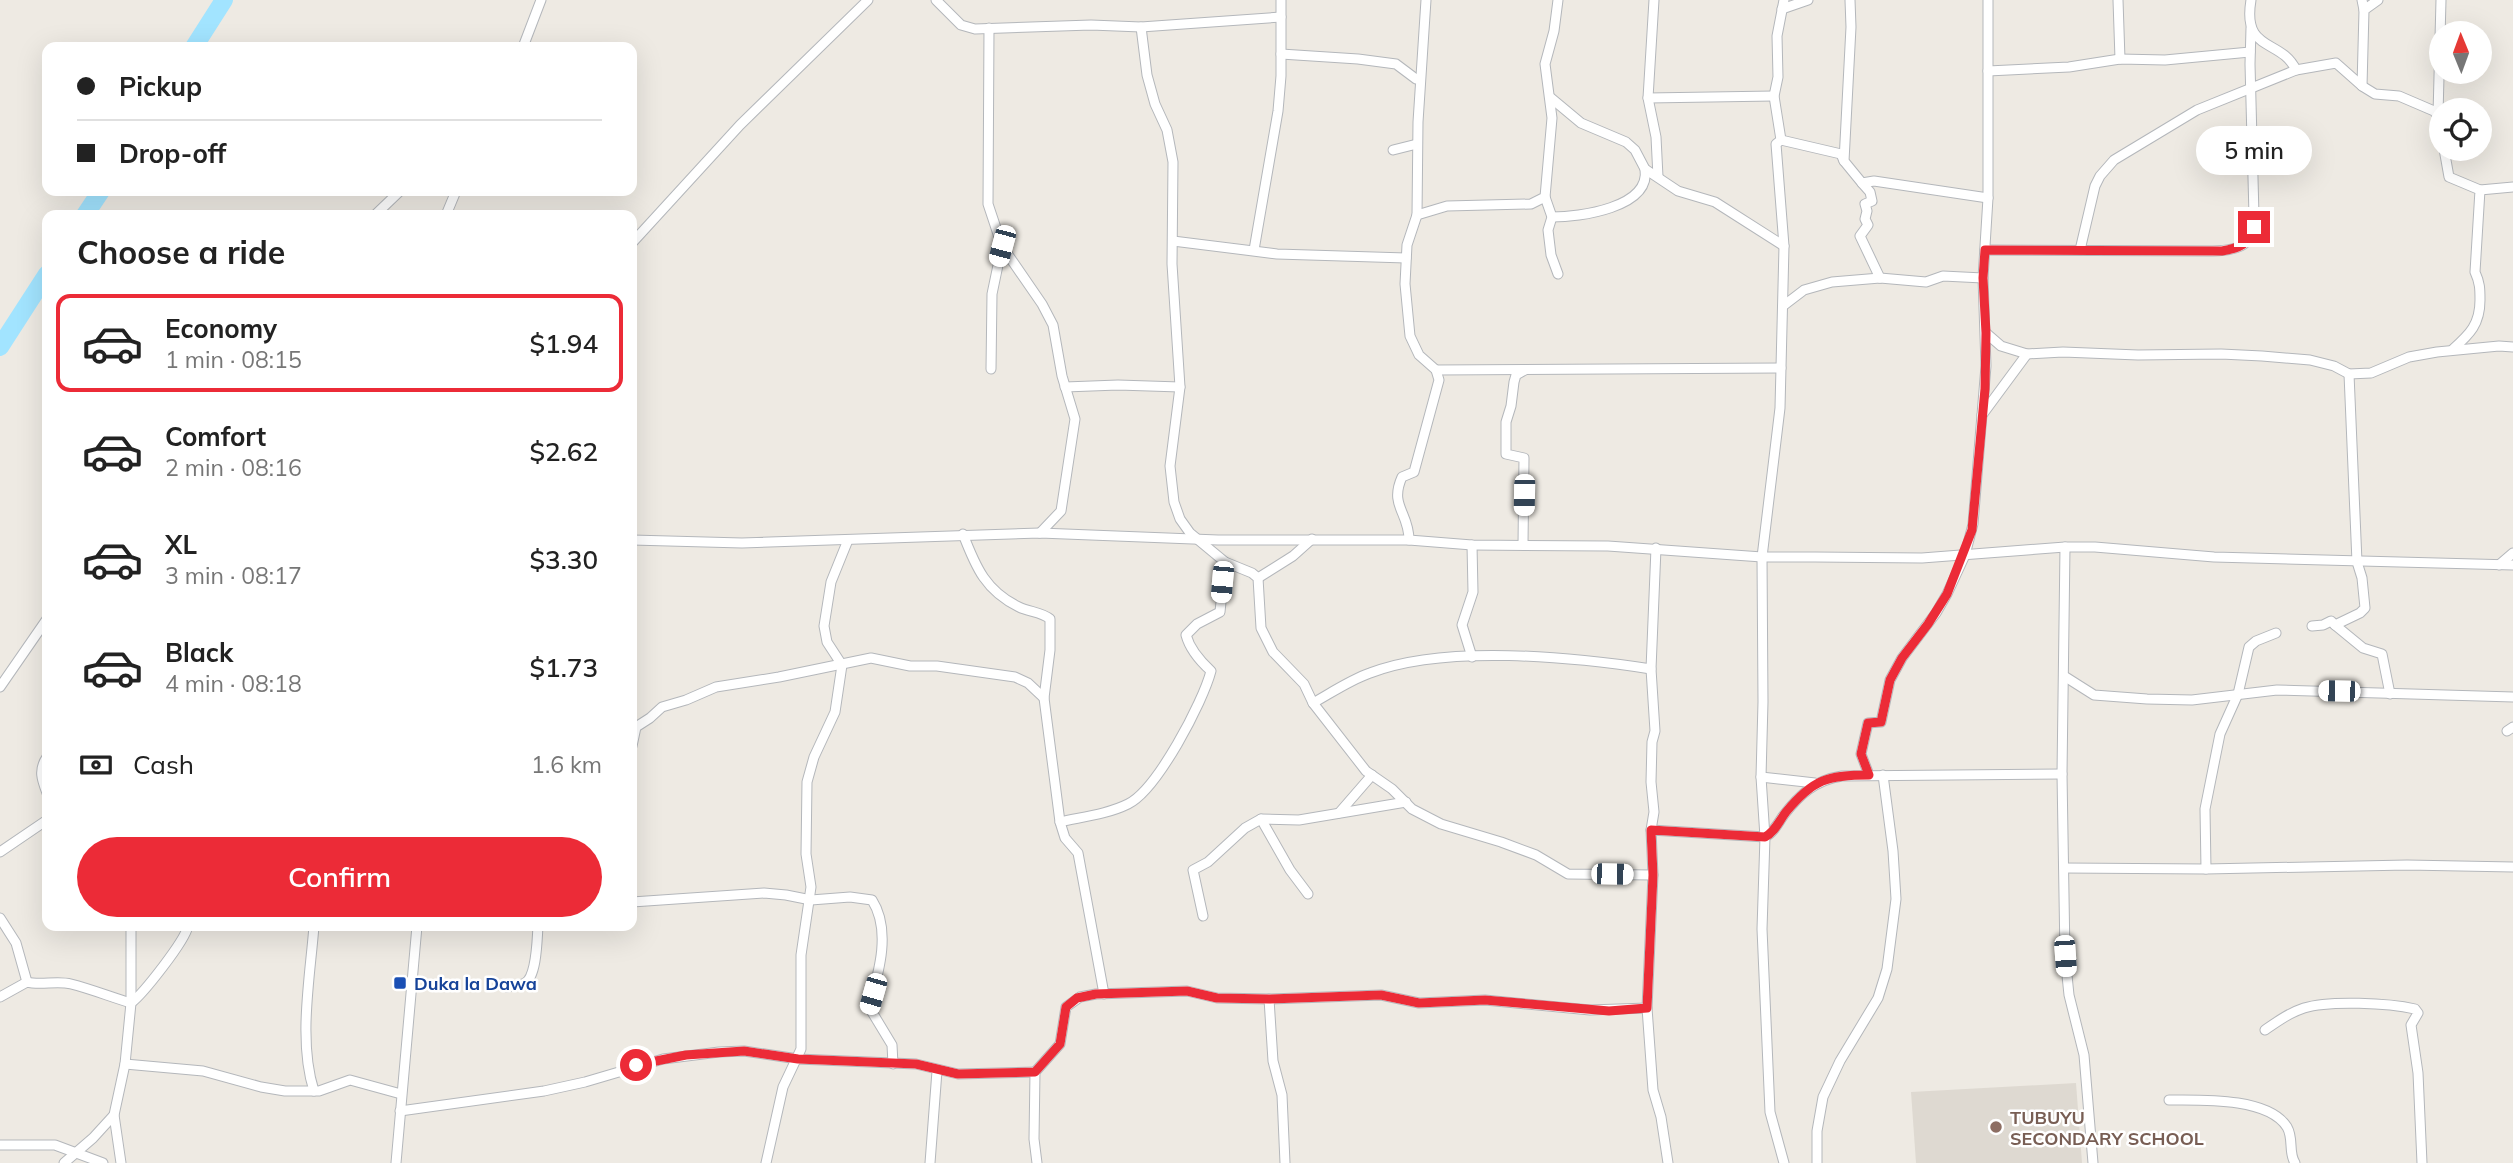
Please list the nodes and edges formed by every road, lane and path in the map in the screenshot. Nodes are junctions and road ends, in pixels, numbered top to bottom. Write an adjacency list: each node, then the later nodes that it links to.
1 (541, 0): 22 (street)
2 (867, 0): 52 (street)
3 (936, 0): 20 (street)
4 (1281, 0): 18 (street)
5 (1426, 0): 37 (street)
6 (1558, 0): 32 (street)
7 (1654, 0): 33 (street)
8 (1808, 0): 16 (street)
9 (1850, 0): 39 (street)
10 (1988, 0): 27 (street)
11 (2118, 0): 25 (street)
12 (2251, 0): 21 (street)
13 (2362, 0): 17 (street)
14 (2378, 0): 17 (street)
15 (2441, 0): 34 (street)
16 (1783, 5): 31 (street)
17 (2364, 10): 29 (street)
18 (1281, 18): 19 (street); 24 (street)
19 (1141, 27): 20 (street); 53 (street)
20 (989, 28): 54 (street)
21 (2251, 28): 23 (street); 26 (street)
22 (525, 42)
23 (2250, 52): 25 (street); 30 (street)
24 (1281, 54): 28 (street); 56 (street)
25 (2120, 59): 27 (street)
26 (2296, 70): 29 (street); 30 (street)
27 (1988, 71): 48 (street)
28 (1416, 79)
29 (2362, 86): 35 (street)
30 (2250, 88): 58 (street); 58 (street)
31 (1774, 96): 33 (street); 36 (street)
32 (1551, 98): 41 (street); 47 (street)
33 (1648, 98): 42 (street)
34 (2438, 98)
35 (2429, 109)
36 (1781, 140): 39 (street); 55 (street)
37 (1417, 144): 38 (street); 50 (street)
38 (1393, 150)
39 (1844, 161): 43 (street)
40 (2446, 161): 45 (street)
41 (1645, 169): 42 (street); 51 (street)
42 (1658, 177): 55 (street)
43 (1862, 183): 48 (street); 61 (street)
44 (2513, 187): 45 (street)
45 (2480, 190): 66 (street)
46 (395, 196): 49 (street)
47 (1545, 197): 50 (street); 51 (street)
48 (1988, 198): 57 (street)
49 (380, 210)
50 (1417, 215): 59 (street)
51 (1552, 217): 60 (street)
52 (637, 238)
53 (1173, 241): 56 (street); 74 (street)
54 (1002, 246): 69 (street); 73 (street)
55 (1784, 246): 63 (street)
56 (1254, 250): 59 (street)
57 (1985, 250): 58 (street); 62 (street)
58 (2080, 250)
59 (1406, 258): 70 (street)
60 (1558, 274)
61 (1880, 278): 62 (street); 63 (street)
62 (1983, 278): 64 (street)
63 (1783, 306): 68 (street)
64 (1986, 333): 67 (street); 75 (street)
65 (2513, 347): 66 (street)
66 (2453, 349): 72 (street)
67 (2027, 354): 72 (street); 75 (street)
68 (1781, 368): 71 (street); 89 (street)
69 (991, 369)
70 (1436, 370): 71 (street); 82 (street)
71 (1525, 370): 84 (street)
72 (2349, 374): 91 (street)
73 (1065, 387): 74 (street); 76 (street)
74 (1180, 387): 78 (street)
75 (1981, 416): 88 (street)
76 (1040, 533): 77 (street); 78 (street)
77 (963, 534): 81 (street); 107 (street)
78 (1196, 538): 79 (street); 90 (street)
79 (1312, 539): 82 (street); 94 (street)
80 (637, 540): 81 (street)
81 (848, 540): 100 (street)
82 (1409, 540): 83 (street)
83 (1472, 545): 84 (street); 99 (street)
84 (1523, 545): 86 (street)
85 (2065, 547): 88 (street); 91 (street); 102 (street)
86 (1656, 548): 89 (street); 101 (street)
87 (2513, 553): 92 (street)
88 (1965, 555): 89 (street); 112 (street)
89 (1762, 556): 114 (street)
90 (1225, 562): 94 (street); 119 (street)
91 (2357, 562): 92 (street); 95 (street)
92 (2499, 565): 93 (street)
93 (2513, 565)
94 (1258, 578): 108 (street)
95 (2334, 625): 97 (street); 105 (street)
96 (42, 626): 103 (street)
97 (2312, 626)
98 (2276, 633): 104 (street)
99 (1472, 657): 101 (street); 108 (street)
100 (842, 665): 107 (street); 109 (street); 129 (street)
101 (1651, 668): 121 (street)
102 (2064, 677): 104 (street); 110 (street)
103 (0, 687)
104 (2238, 694): 105 (street); 126 (street)
105 (2390, 694): 106 (street)
106 (2513, 697)
107 (1044, 698): 119 (street)
108 (1313, 703): 111 (street)
109 (637, 726)
110 (2062, 774): 113 (street); 125 (street)
111 (1372, 775): 116 (street); 117 (street)
112 (1869, 775): 113 (street); 115 (street)
113 (1883, 775): 168 (street)
114 (1761, 777): 115 (street); 122 (street)
115 (1815, 783): 122 (street)
116 (1406, 802): 117 (street); 127 (street)
117 (1339, 813): 118 (street)
118 (1261, 819): 128 (street); 131 (street)
119 (1060, 822): 140 (street)
120 (42, 823): 123 (street)
121 (1651, 830): 122 (street); 127 (street)
122 (1765, 837): 167 (street)
123 (0, 852)
124 (2513, 867): 126 (street)
125 (2064, 868): 126 (street); 169 (street)
126 (2206, 869)
127 (1653, 875): 144 (street)
128 (1308, 894)
129 (811, 900): 130 (street); 146 (street); 148 (street)
130 (637, 902)
131 (1203, 916)
132 (0, 918): 138 (street)
133 (131, 931): 143 (street)
134 (187, 931): 143 (street)
135 (314, 931): 151 (street)
136 (417, 931): 152 (street)
137 (538, 931): 139 (street)
138 (27, 982): 141 (street); 143 (street)
139 (507, 986)
140 (1104, 994): 142 (street); 150 (street)
141 (0, 998)
142 (1269, 999): 144 (street); 165 (street)
143 (131, 1003): 147 (street)
144 (1647, 1008): 166 (street)
145 (2265, 1030): 171 (street)
146 (798, 1059): 148 (street); 154 (street); 162 (street)
147 (125, 1064): 151 (street); 155 (street)
148 (893, 1064): 149 (street)
149 (937, 1071): 150 (street); 163 (street)
150 (1035, 1072): 164 (street)
151 (314, 1091): 152 (street)
152 (401, 1094): 154 (street)
153 (2169, 1100): 170 (street)
154 (400, 1111): 161 (street)
155 (114, 1115): 157 (street); 160 (street)
156 (0, 1145): 157 (street)
157 (77, 1152): 158 (street); 159 (street)
158 (64, 1163)
159 (103, 1163)
160 (121, 1163)
161 (396, 1163)
162 (766, 1163)
163 (930, 1163)
164 (1037, 1163)
165 (1285, 1163)
166 (1668, 1163)
167 (1784, 1163)
168 (1817, 1163)
169 (2093, 1163)
170 (2295, 1163)
171 (2422, 1163)

